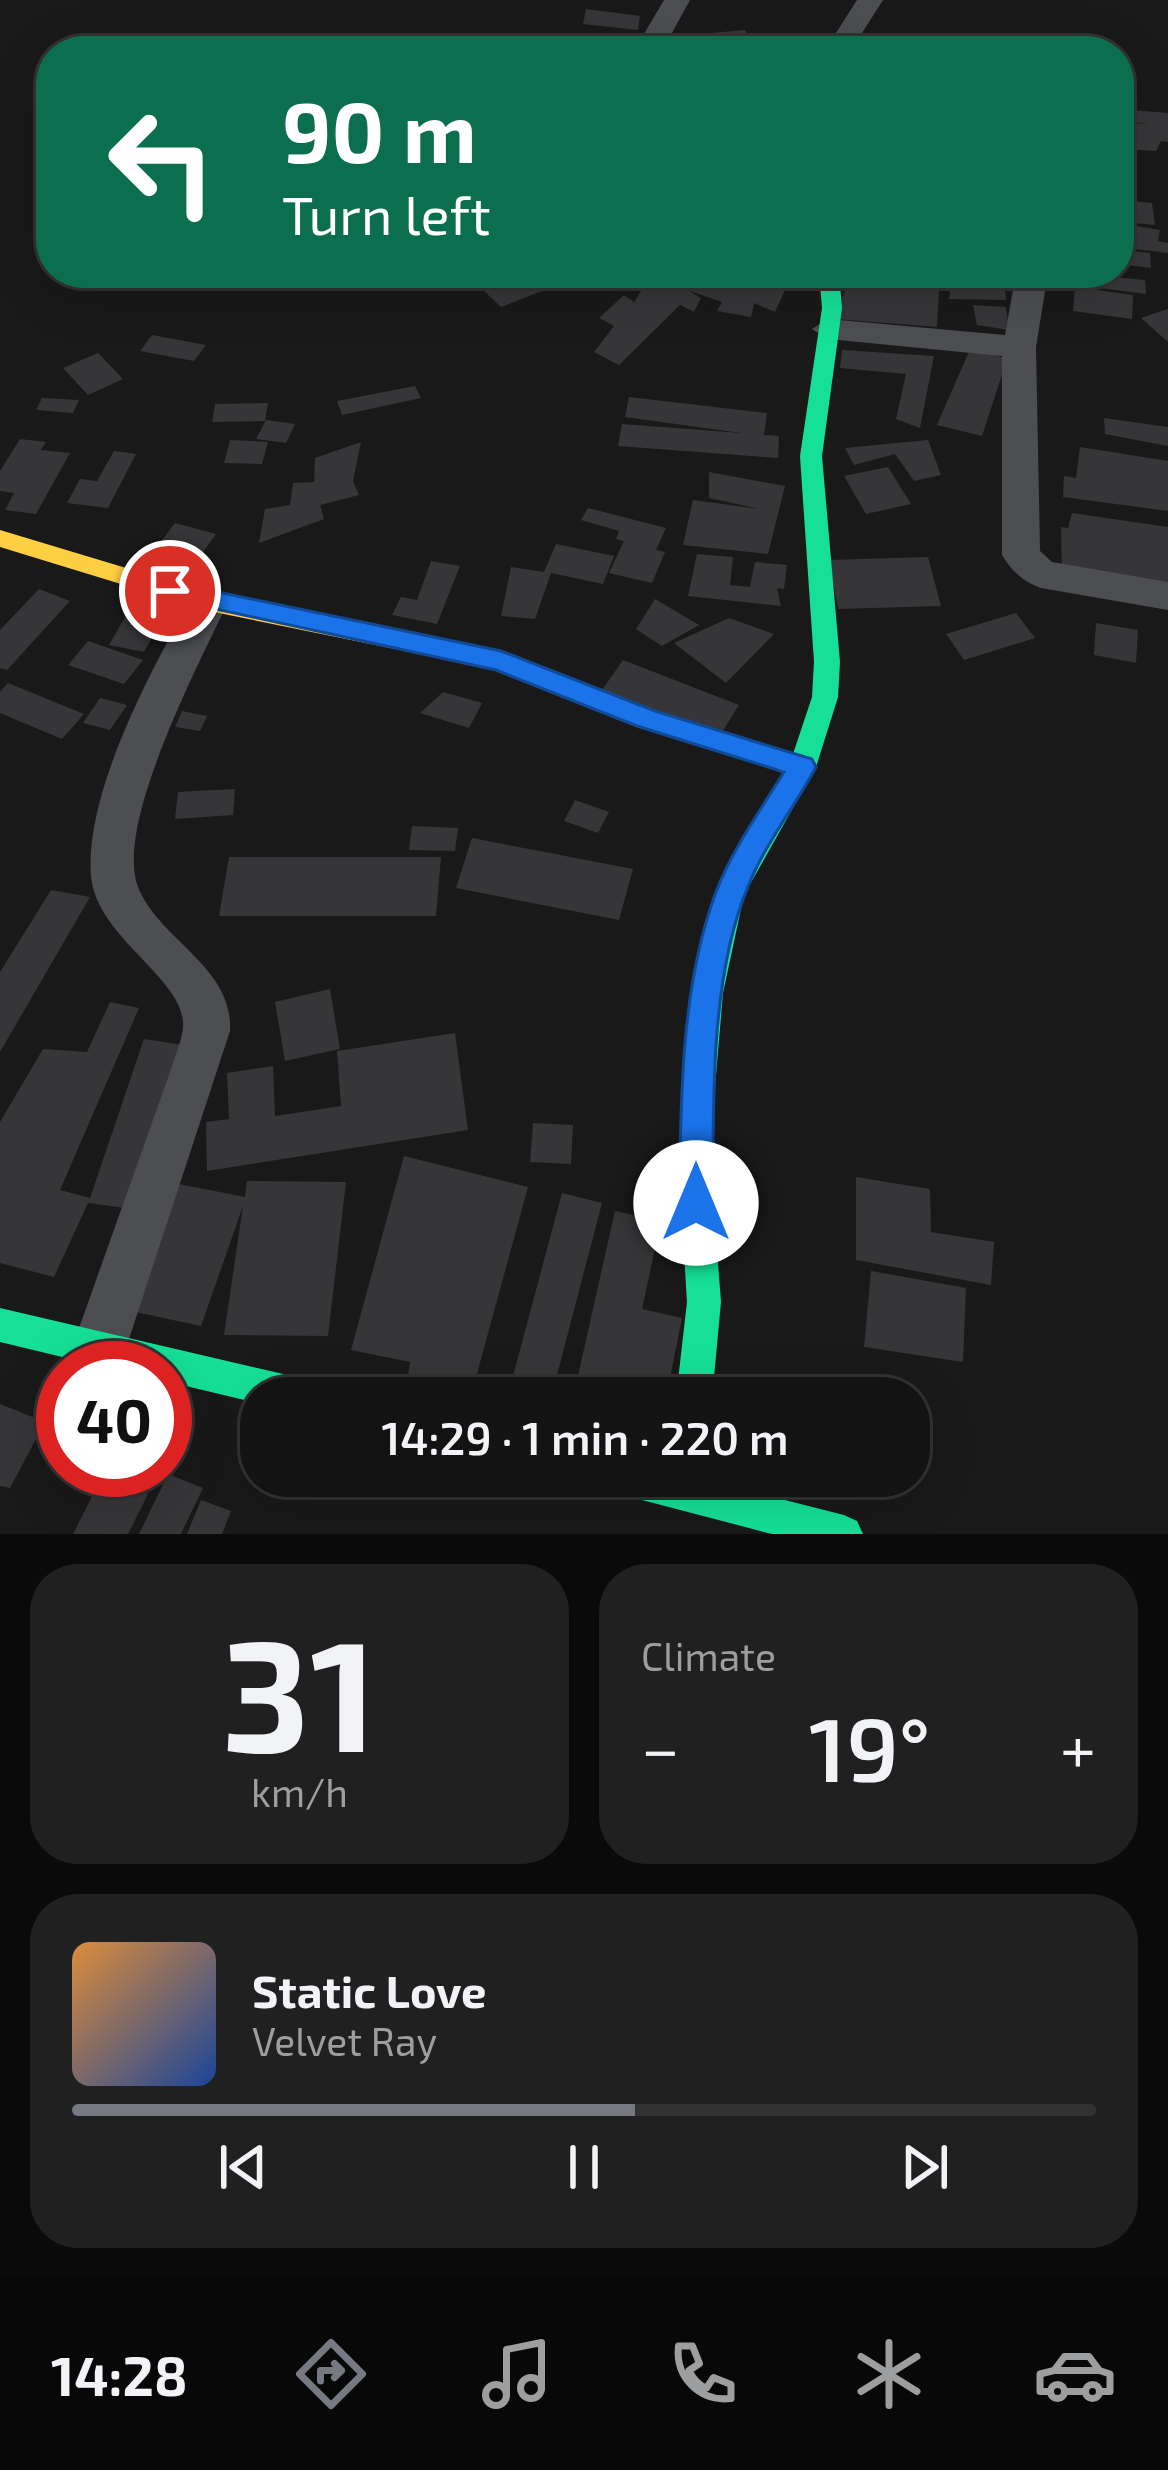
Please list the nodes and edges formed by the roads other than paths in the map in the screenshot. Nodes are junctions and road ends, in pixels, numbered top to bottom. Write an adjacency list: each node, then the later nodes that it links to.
1 (676, 0): 3 (street)
2 (870, 0): 4 (street)
3 (656, 36)
4 (849, 36)
5 (830, 288): 7 (street)
6 (1029, 288): 8 (street)
7 (828, 329): 8 (street); 12 (street)
8 (1019, 347): 10 (street)
9 (0, 538): 11 (street)
10 (1168, 596)
11 (209, 602): 12 (street); 15 (street)
12 (802, 767): 17 (street)
13 (0, 1325): 14 (street)
14 (80, 1341)
15 (101, 1341)
16 (192, 1368): 18 (street)
17 (696, 1377)
18 (240, 1381)
19 (684, 1501): 20 (street)
20 (844, 1534)

